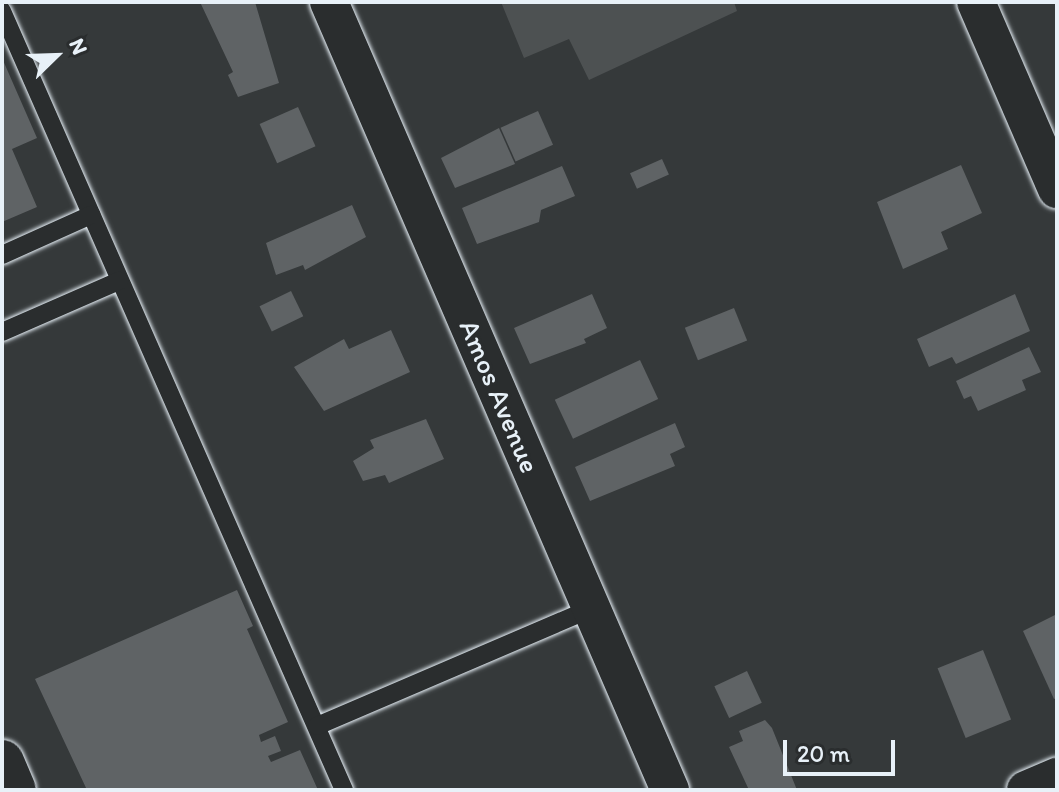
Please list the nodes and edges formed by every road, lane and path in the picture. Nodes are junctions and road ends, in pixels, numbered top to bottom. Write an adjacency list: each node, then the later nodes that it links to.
1 (329, 2): 9 (street, Amos Avenue)
2 (976, 2): 4 (street)
3 (2, 11): 5 (lane)
4 (1057, 189)
5 (91, 215): 6 (lane); 7 (lane)
6 (2, 255)
7 (119, 281): 8 (lane); 10 (lane)
8 (2, 332)
9 (592, 608): 10 (lane); 15 (street, Amos Avenue)
10 (317, 726): 14 (lane)
11 (2, 762): 13 (street)
12 (1057, 777): 16 (street)
13 (14, 790)
14 (344, 790)
15 (670, 790)
16 (1026, 790)

